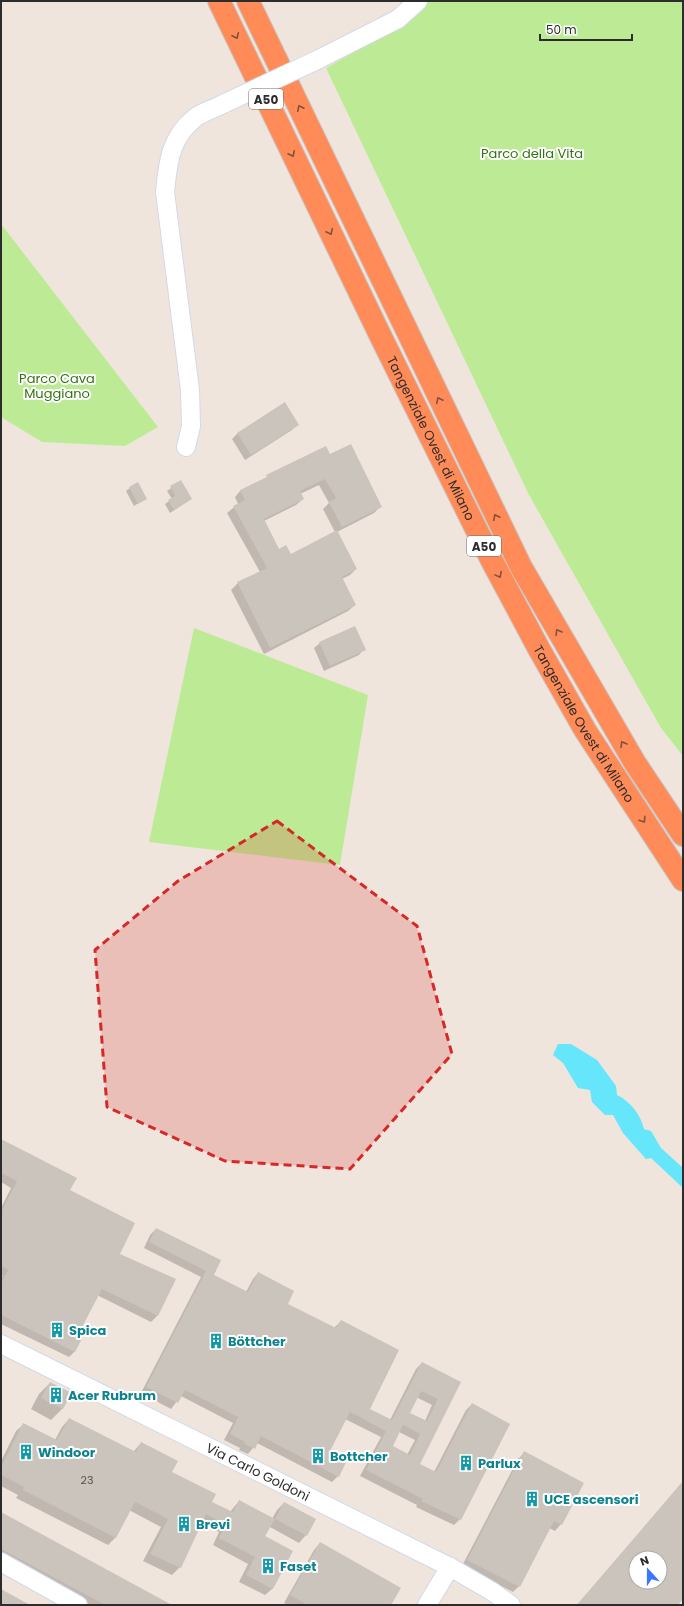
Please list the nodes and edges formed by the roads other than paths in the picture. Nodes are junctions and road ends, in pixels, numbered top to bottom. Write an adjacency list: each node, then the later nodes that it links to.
1 (219, 1): 8 (highway, Tangenziale Ovest di Milano / A50, one-way to 8)
2 (248, 1): 5 (highway, Tangenziale Ovest di Milano / A50, one-way to 2)
3 (418, 1): 4 (street, bridge)
4 (186, 446)
5 (635, 763): 6 (highway); 7 (highway, Tangenziale Ovest di Milano / A50)
6 (683, 809)
7 (683, 835)
8 (683, 880)
9 (1, 1344): 11 (street, Via Carlo Goldoni)
10 (1, 1562): 12 (street)
11 (450, 1567): 13 (street); 14 (street, Via Carlo Goldoni)
12 (78, 1605)
13 (427, 1605)
14 (511, 1605)

